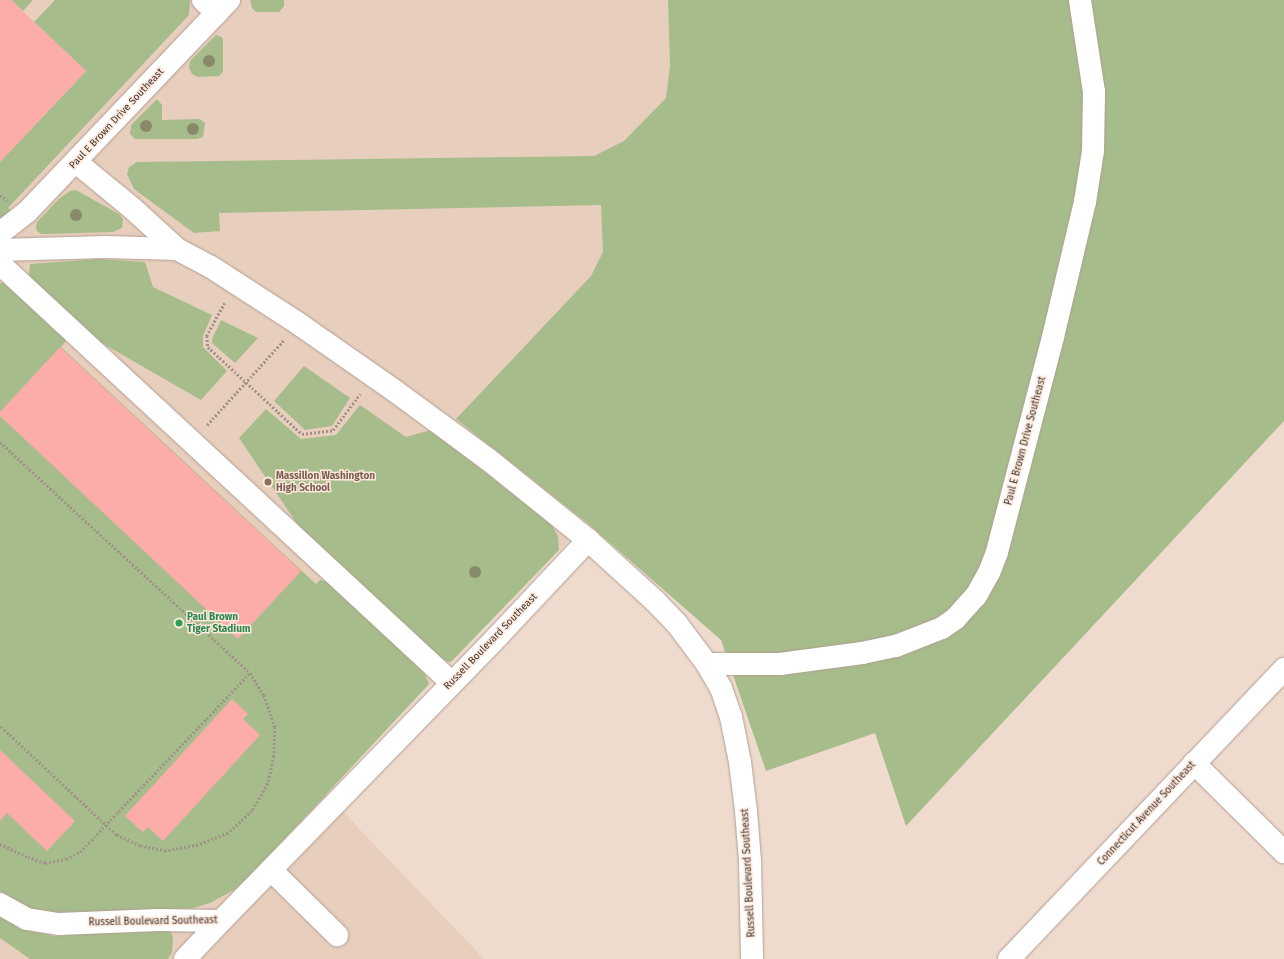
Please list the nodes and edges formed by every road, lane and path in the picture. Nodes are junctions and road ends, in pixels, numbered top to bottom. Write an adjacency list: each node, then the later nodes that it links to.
1 (1080, 0): 15 (street, Paul E Brown Drive Southeast)
2 (216, 4): 3 (street, Paul E Brown Drive Southeast)
3 (76, 162): 4 (street, Paul E Brown Drive Southeast); 5 (street)
4 (0, 233)
5 (178, 249): 6 (street); 8 (street)
6 (0, 250)
7 (0, 264): 13 (street)
8 (235, 283): 9 (street); 11 (path)
9 (299, 324): 10 (street); 11 (path)
10 (374, 376): 11 (path); 14 (street)
11 (246, 382): 13 (path)
12 (0, 442): 17 (path)
13 (192, 442): 18 (street)
14 (588, 540): 15 (street, Russell Boulevard Southeast); 18 (street, Russell Boulevard Southeast)
15 (707, 664): 29 (street, Russell Boulevard Southeast)
16 (1284, 669): 20 (street, Connecticut Avenue Southeast)
17 (250, 673): 21 (path); 21 (path)
18 (452, 683): 24 (street, Russell Boulevard Southeast)
19 (0, 726): 21 (path)
20 (1194, 764): 23 (street); 30 (street, Connecticut Avenue Southeast)
21 (106, 826): 22 (path)
22 (0, 844)
23 (1284, 852)
24 (271, 870): 26 (street, Russell Boulevard Southeast); 27 (street)
25 (0, 904): 26 (street, Russell Boulevard Southeast)
26 (221, 921): 28 (street)
27 (337, 934)
28 (185, 959)
29 (752, 959)
30 (1009, 959)

